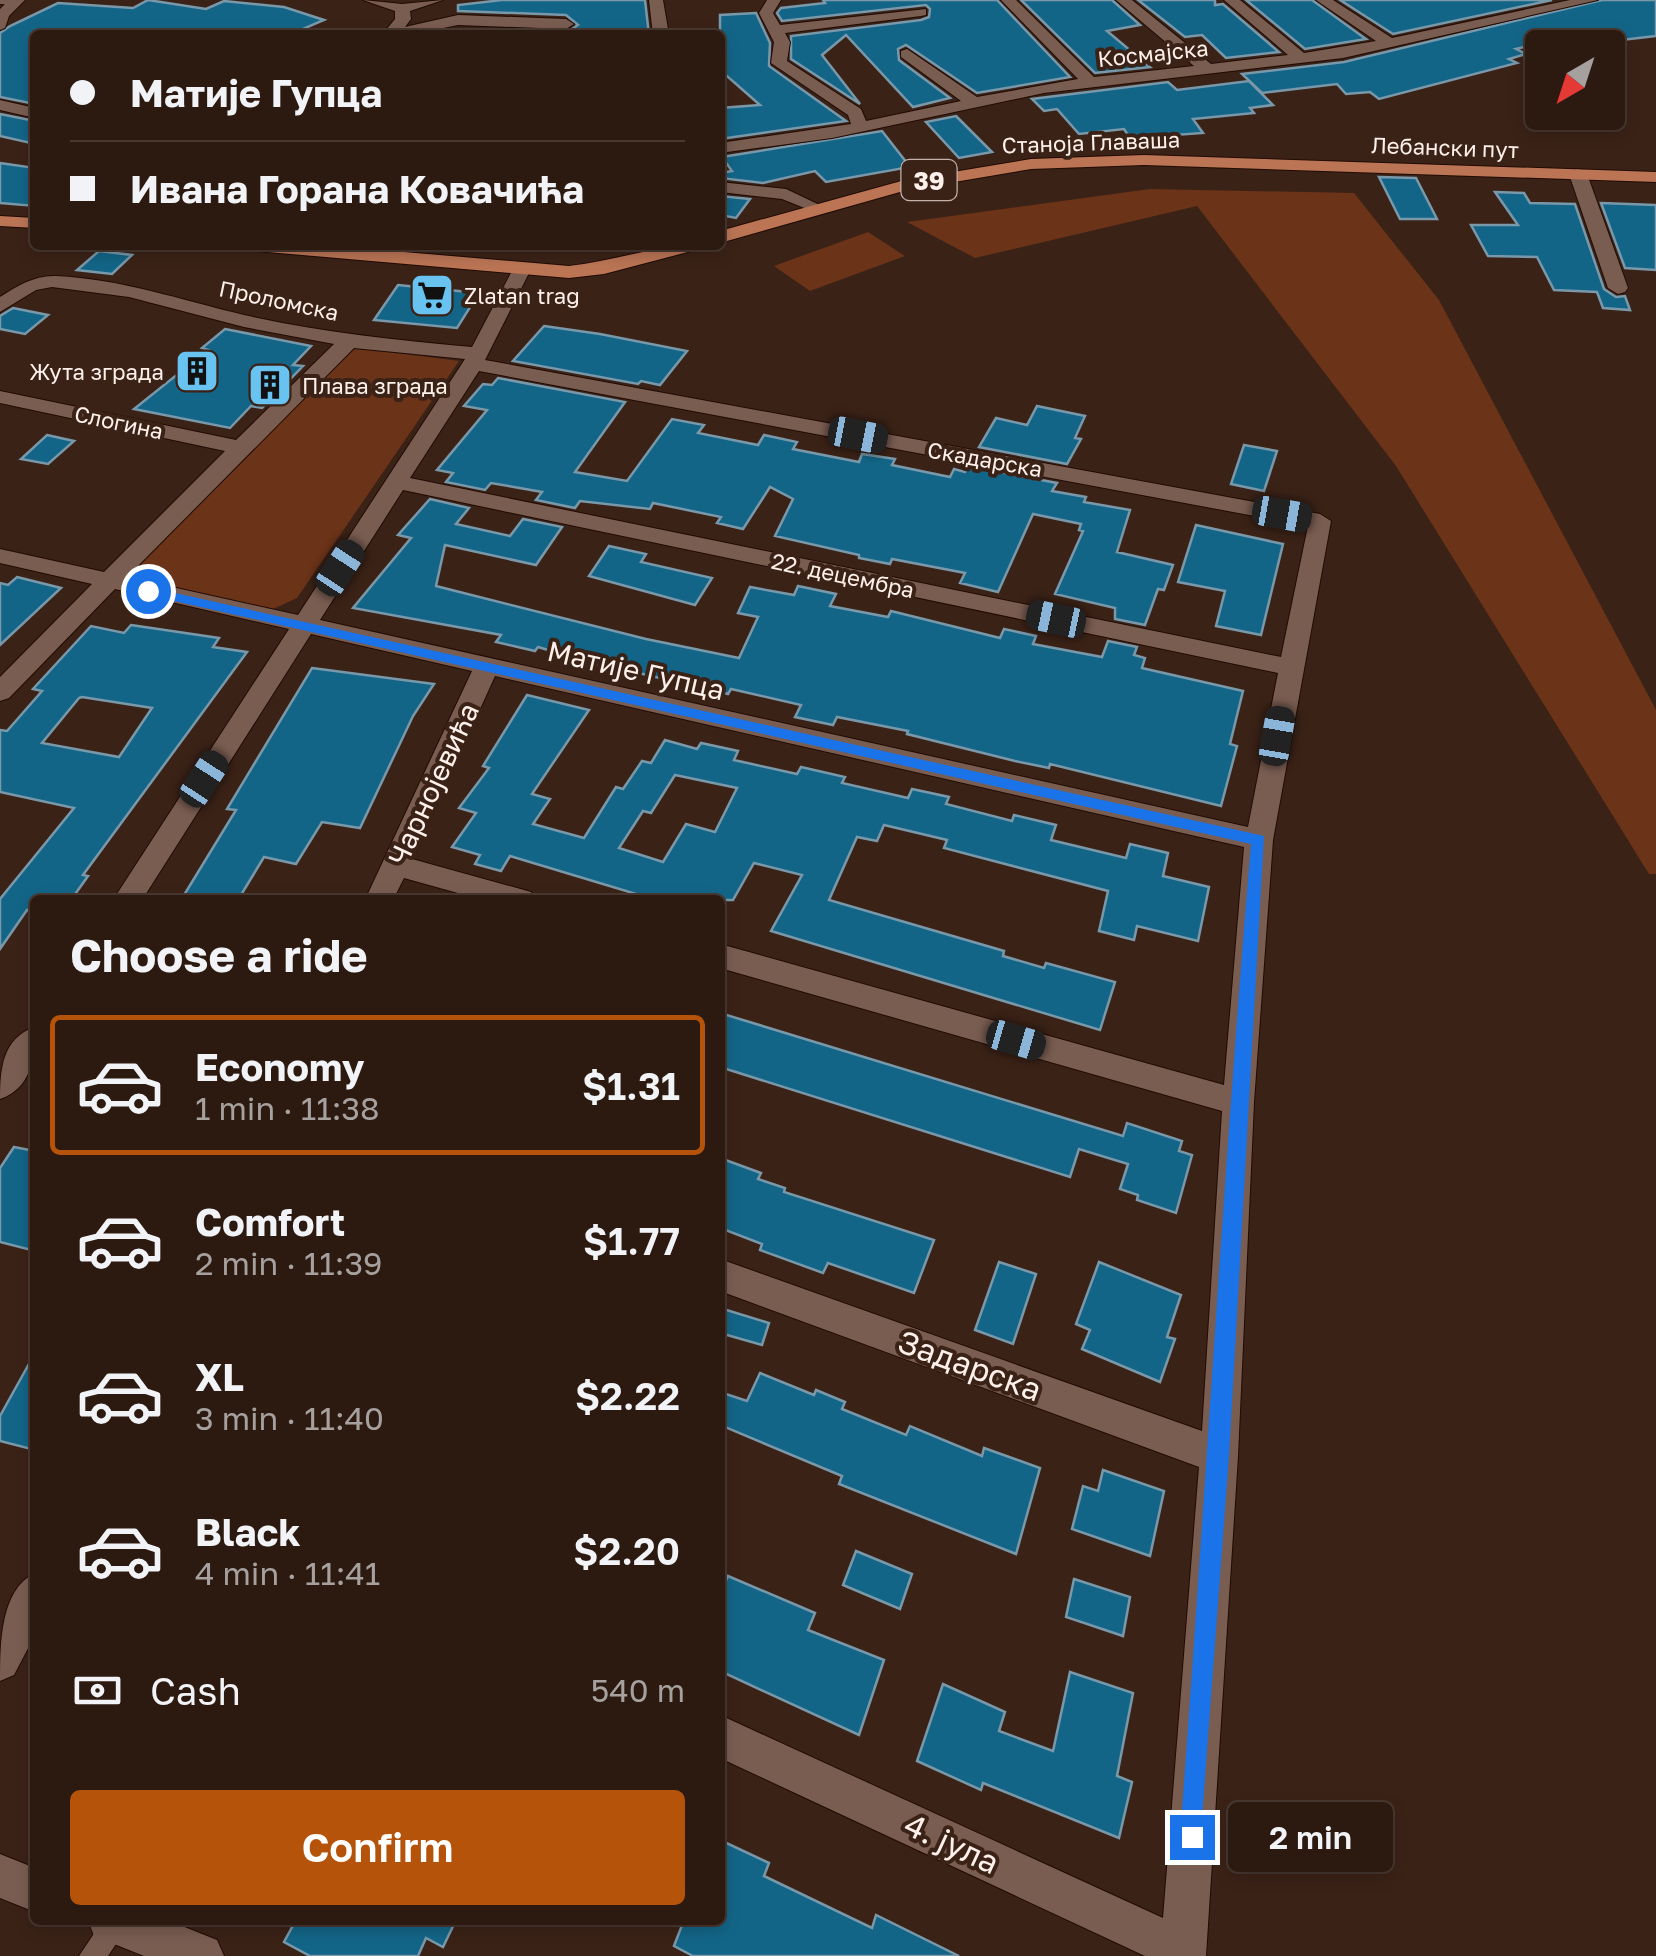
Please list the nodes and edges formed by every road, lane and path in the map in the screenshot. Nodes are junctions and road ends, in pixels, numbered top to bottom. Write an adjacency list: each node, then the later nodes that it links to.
1 (370, 0): 12 (street)
2 (436, 0): 12 (street)
3 (656, 0): 19 (street)
4 (774, 0): 20 (street)
5 (1008, 0): 25 (street)
6 (1124, 0): 24 (street)
7 (1231, 0): 23 (street)
8 (1323, 0): 21 (street)
9 (1534, 0): 13 (street)
10 (1591, 0): 13 (street, Космајска)
11 (11, 1): 16 (street)
12 (402, 8): 17 (street)
13 (1552, 9): 21 (street, Космајска)
14 (920, 12): 20 (street)
15 (566, 24): 18 (street)
16 (0, 25)
17 (394, 30)
18 (410, 30)
19 (660, 30)
20 (775, 30): 29 (street)
21 (1390, 44): 23 (street, Космајска)
22 (907, 54): 26 (street)
23 (1301, 58): 24 (street, Космајска)
24 (1209, 70): 25 (street, Космајска)
25 (1090, 82): 26 (street, Космајска)
26 (973, 102): 29 (street, Космајска)
27 (0, 105): 28 (street)
28 (30, 112)
29 (860, 127): 30 (street, Космајска)
30 (725, 147)
31 (1232, 162): 32 (main road, Лебански пут / 39); 35 (main road, Станоја Главаша / 39)
32 (1578, 174): 33 (main road, Лебански пут / 39); 42 (street)
33 (1656, 177)
34 (725, 188): 35 (street)
35 (817, 208): 38 (main road, Станоја Главаша / 39)
36 (0, 220): 37 (main road)
37 (30, 223)
38 (725, 236)
39 (307, 250): 41 (main road)
40 (672, 250): 41 (main road)
41 (522, 271): 45 (street)
42 (1618, 288)
43 (0, 306): 44 (street, Проломска)
44 (349, 341): 45 (street, Скадарска); 47 (street, Проломска)
45 (475, 359): 48 (street); 53 (street, Скадарска)
46 (0, 397): 47 (street, Слогина)
47 (238, 447): 50 (street, Проломска)
48 (396, 482): 51 (street); 53 (street, 22. децембра)
49 (0, 556): 50 (street, Матије Гупца)
50 (109, 582): 51 (street, Матије Гупца); 54 (street, Проломска)
51 (303, 626): 52 (street, Матије Гупца); 57 (street)
52 (486, 667): 55 (street, Матије Гупца); 56 (street, Чарнојевића)
53 (1289, 668): 55 (street)
54 (0, 692)
55 (1259, 840): 63 (street)
56 (396, 865): 58 (street, Чарнојевића); 59 (street)
57 (129, 895)
58 (381, 895)
59 (503, 895)
60 (725, 957): 63 (street)
61 (30, 1047): 62 (street)
62 (0, 1086)
63 (1238, 1102): 65 (street)
64 (725, 1277): 65 (street, Задарска)
65 (1219, 1456): 72 (street)
66 (30, 1603): 67 (street)
67 (0, 1662)
68 (725, 1738): 72 (street, 4. јула)
69 (0, 1876): 70 (street)
70 (30, 1888)
71 (106, 1933): 73 (street)
72 (1183, 1954)
73 (201, 1956)

